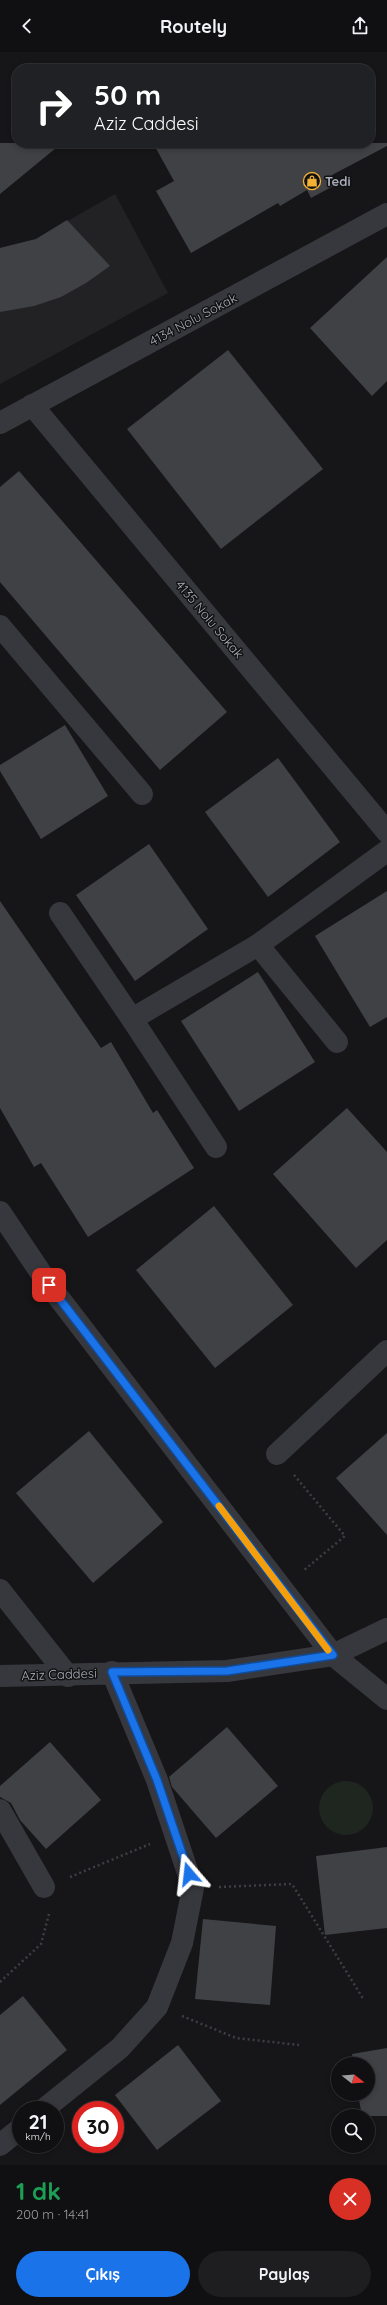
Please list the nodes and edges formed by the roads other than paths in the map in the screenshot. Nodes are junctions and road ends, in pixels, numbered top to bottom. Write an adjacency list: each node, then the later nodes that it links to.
1 (387, 214): 2 (street, 4134 Nolu Sokak)
2 (32, 405): 3 (street, 4134 Nolu Sokak); 6 (street, 4135 Nolu Sokak)
3 (0, 423)
4 (0, 626): 5 (street)
5 (142, 794)
6 (387, 832)
7 (387, 851): 9 (street)
8 (60, 913): 10 (street)
9 (258, 945): 10 (street); 11 (street)
10 (132, 1018): 12 (street)
11 (337, 1042)
12 (216, 1147)
13 (0, 1212): 18 (street)
14 (385, 1356): 15 (street)
15 (277, 1454)
16 (0, 1590): 21 (street)
17 (387, 1629): 18 (street, Aziz Caddesi)
18 (333, 1655): 19 (street, Aziz Caddesi); 22 (street)
19 (112, 1672): 21 (street, Aziz Caddesi); 25 (street)
20 (0, 1676): 21 (street, Aziz Caddesi)
21 (68, 1676)
22 (387, 1700)
23 (0, 1810): 24 (street)
24 (44, 1887)
25 (54, 2101)
26 (12, 2135): 27 (street)
27 (0, 2144)

